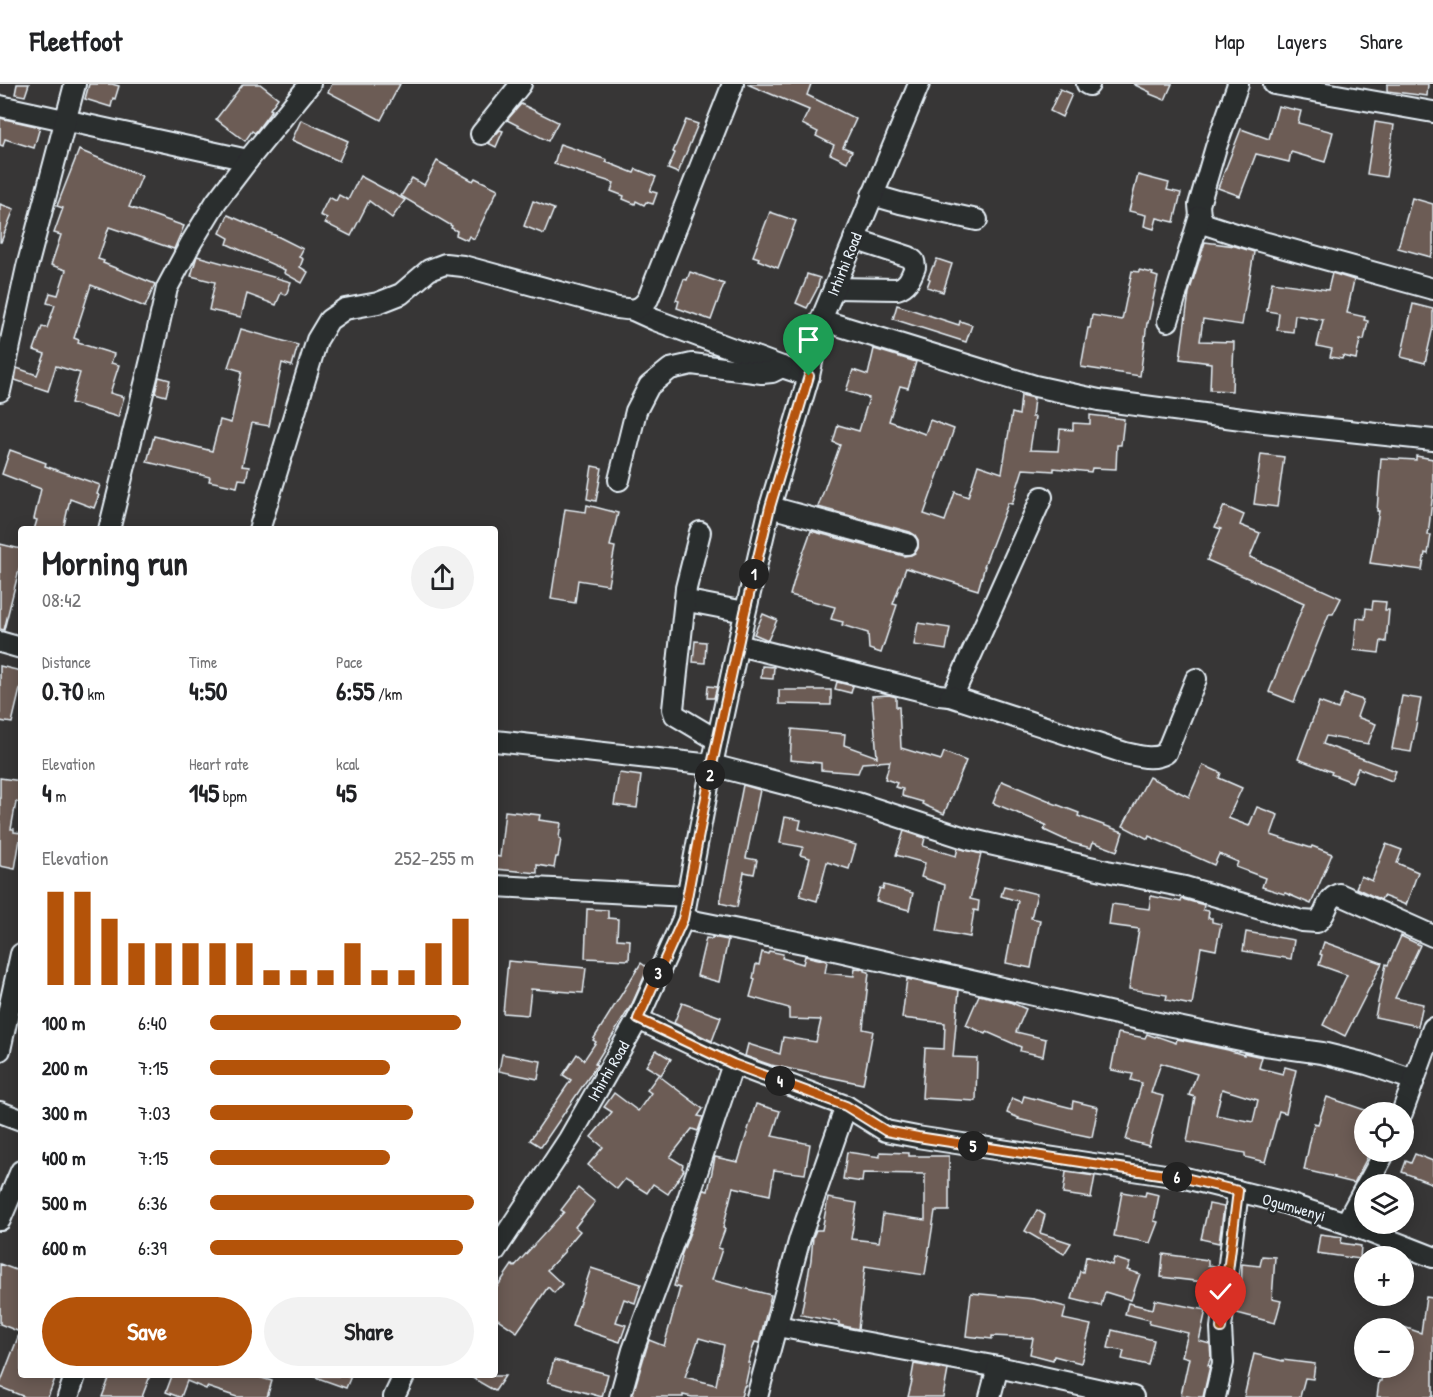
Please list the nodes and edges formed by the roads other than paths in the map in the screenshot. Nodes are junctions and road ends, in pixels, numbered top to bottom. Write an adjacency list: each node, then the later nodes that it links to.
1 (75, 84): 10 (street)
2 (310, 84): 12 (street)
3 (521, 84): 11 (street)
4 (733, 84): 19 (street)
5 (918, 84): 13 (street, Irhirhi Road)
6 (1238, 84): 14 (street)
7 (1274, 84): 9 (street)
8 (0, 106): 10 (street)
9 (1433, 112)
10 (66, 120): 12 (street); 24 (street)
11 (481, 134)
12 (248, 160): 29 (street)
13 (872, 195): 15 (street); 16 (street, Irhirhi Road)
14 (1200, 216): 18 (street); 21 (street)
15 (977, 220)
16 (854, 239): 17 (street, Irhirhi Road); 17 (street)
17 (834, 288): 20 (street, Irhirhi Road)
18 (1433, 289)
19 (633, 310): 22 (street); 30 (street)
20 (821, 320): 23 (street, Irhirhi Road); 25 (street)
21 (1168, 321)
22 (782, 367): 23 (street); 26 (street)
23 (809, 376): 28 (street, Irhirhi Road)
24 (0, 391)
25 (1433, 440)
26 (619, 480)
27 (1042, 496): 39 (street)
28 (770, 507): 32 (street); 34 (street, Irhirhi Road)
29 (110, 526)
30 (260, 526)
31 (700, 532): 33 (street)
32 (907, 544)
33 (685, 599): 34 (street); 40 (street)
34 (745, 612): 36 (street, Irhirhi Road)
35 (0, 642): 37 (street)
36 (738, 645): 39 (street); 40 (street, Irhirhi Road)
37 (18, 647)
38 (1196, 679): 39 (street)
39 (950, 696)
40 (717, 740): 42 (street, Irhirhi Road)
41 (498, 741): 42 (street)
42 (712, 765): 44 (street, Irhirhi Road); 46 (street)
43 (498, 886): 44 (street)
44 (687, 896): 45 (street, Irhirhi Road)
45 (683, 919): 48 (street, Irhirhi Road); 52 (street)
46 (1433, 936)
47 (18, 968): 50 (street)
48 (638, 1019): 51 (street, Ogumwenyi); 62 (street, Irhirhi Road)
49 (1433, 1028): 52 (street)
50 (0, 1050)
51 (733, 1064): 54 (street, Ogumwenyi); 70 (street)
52 (1414, 1080): 53 (street)
53 (1406, 1102)
54 (846, 1106): 58 (street, Ogumwenyi); 64 (street)
55 (0, 1112): 56 (street)
56 (18, 1119)
57 (18, 1178): 60 (street)
58 (1238, 1191): 61 (street, Ogumwenyi); 74 (street)
59 (1354, 1209): 61 (street)
60 (0, 1220)
61 (1346, 1223): 63 (street, Ogumwenyi)
62 (498, 1246)
63 (1433, 1257)
64 (777, 1326): 65 (street); 71 (street)
65 (998, 1367): 72 (street); 73 (street)
66 (74, 1378): 68 (street)
67 (403, 1378): 69 (street)
68 (68, 1397)
69 (394, 1397)
70 (620, 1397)
71 (757, 1397)
72 (990, 1397)
73 (1133, 1397)
74 (1215, 1397)

